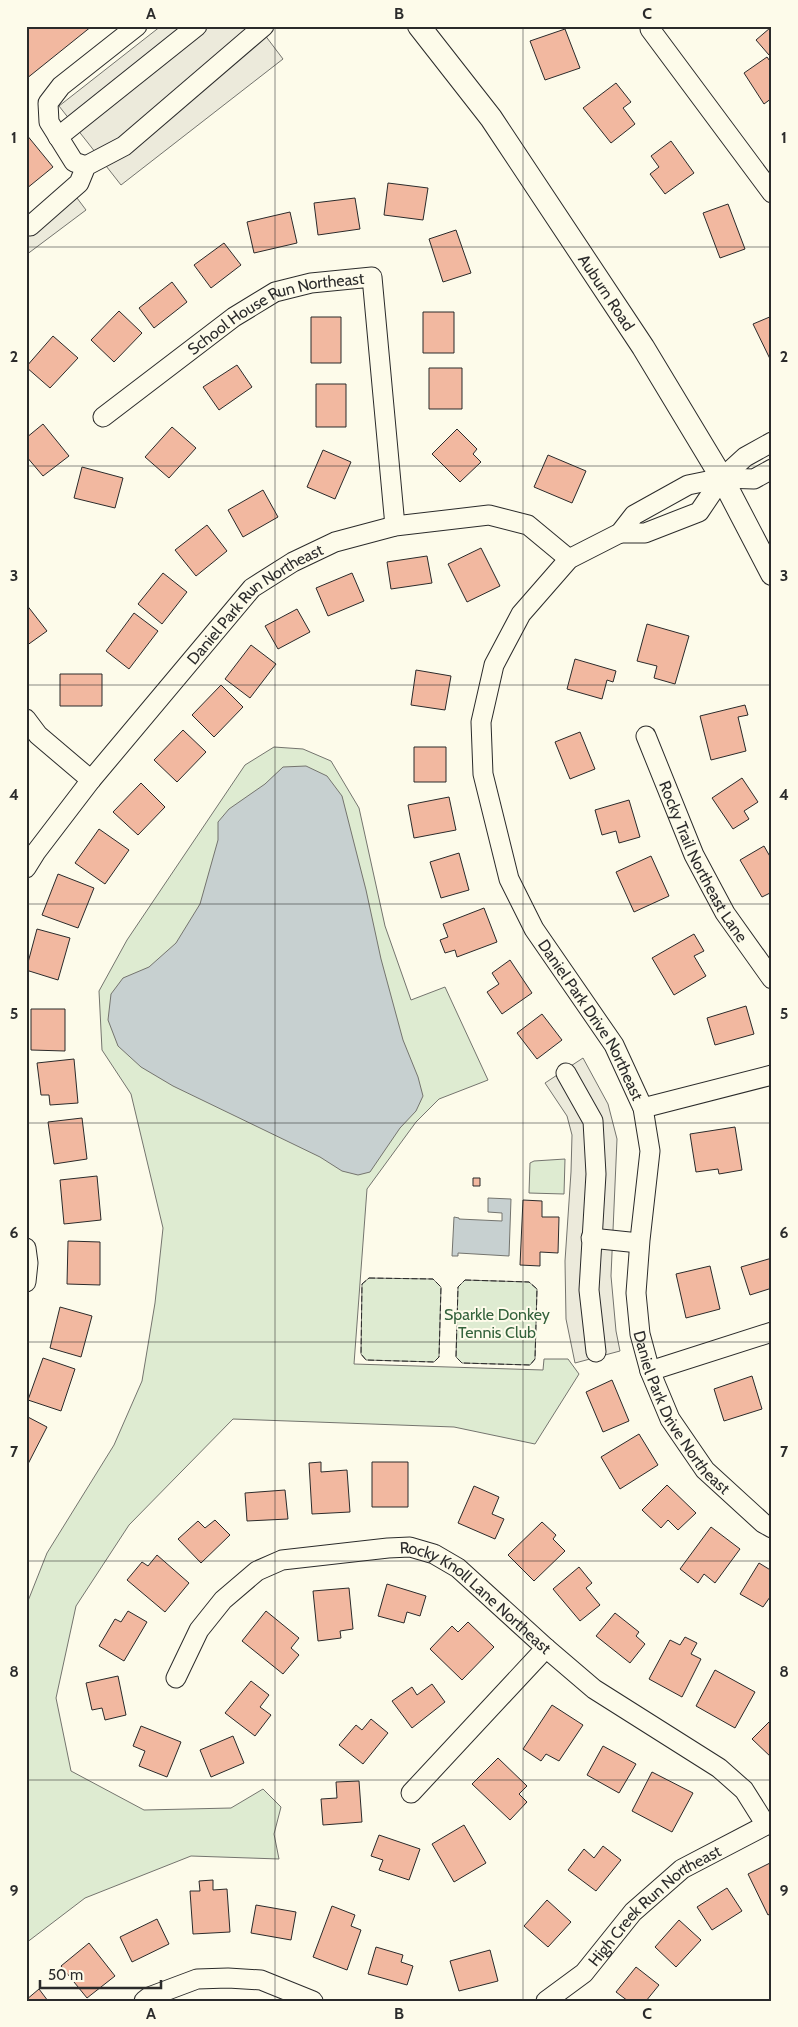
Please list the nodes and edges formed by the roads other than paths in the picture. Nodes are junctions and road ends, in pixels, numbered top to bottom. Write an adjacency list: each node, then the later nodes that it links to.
1 (137, 26): 6 (street)
2 (197, 26): 6 (street)
3 (264, 26): 7 (street)
4 (419, 26): 13 (main road, Auburn Road)
5 (650, 29): 8 (street)
6 (58, 137): 7 (street)
7 (86, 166): 9 (street)
8 (772, 193)
9 (30, 226)
10 (103, 418): 14 (street, School House Run Northeast)
11 (772, 442): 13 (street)
12 (772, 470): 13 (street)
13 (722, 478): 15 (street); 15 (street); 17 (main road, Auburn Road)
14 (395, 526): 16 (street, Daniel Park Run Northeast); 20 (street, Daniel Park Run Northeast)
15 (620, 533): 16 (street, Daniel Park Drive Northeast)
16 (569, 560): 25 (street, Daniel Park Drive Northeast)
17 (772, 574)
18 (26, 719): 20 (street)
19 (646, 736): 22 (street, Rocky Trail Northeast Lane)
20 (91, 780): 21 (street, Daniel Park Run Northeast)
21 (26, 868)
22 (772, 979)
23 (566, 1073): 26 (street)
24 (772, 1075): 25 (street)
25 (643, 1108): 27 (street, Daniel Park Drive Northeast)
26 (591, 1238): 27 (street); 31 (street)
27 (640, 1243): 32 (street, Daniel Park Drive Northeast)
28 (26, 1248): 29 (street)
29 (26, 1282)
30 (772, 1332): 32 (street)
31 (596, 1352)
32 (650, 1370): 33 (street, Daniel Park Drive Northeast)
33 (772, 1528)
34 (546, 1648): 35 (street, Rocky Knoll Lane Northeast); 36 (street); 37 (street, Rocky Knoll Lane Northeast)
35 (176, 1678)
36 (411, 1793)
37 (769, 1823): 40 (street, High Creek Run Northeast)
38 (144, 2001): 39 (street)
39 (312, 2001)
40 (546, 2001)

